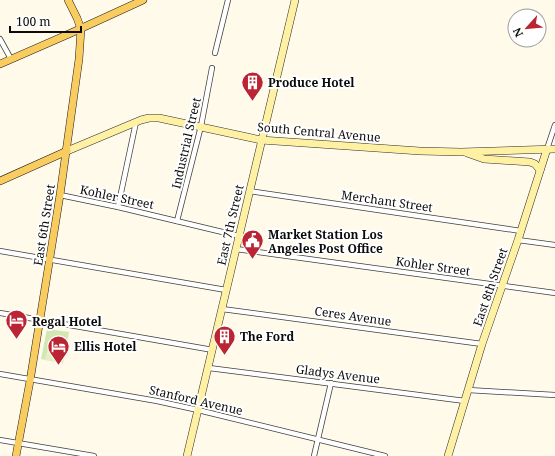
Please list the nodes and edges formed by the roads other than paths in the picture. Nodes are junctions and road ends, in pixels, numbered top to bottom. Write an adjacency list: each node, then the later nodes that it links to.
1 (68, 0): 5 (main road, East 6th Street)
2 (143, 0): 5 (main road)
3 (228, 0): 7 (street)
4 (295, 0): 14 (main road, East 7th Street)
5 (81, 29): 8 (main road); 16 (main road, East 6th Street)
6 (0, 39): 8 (street)
7 (215, 54)
8 (10, 59): 9 (main road)
9 (0, 64)
10 (212, 68): 13 (street, Industrial Street)
11 (136, 122): 13 (main road, South Central Avenue); 16 (main road, South Central Avenue); 22 (street)
12 (555, 125): 15 (street, East 8th Street)
13 (201, 126): 14 (main road, South Central Avenue); 23 (street, Industrial Street)
14 (261, 140): 17 (main road, South Central Avenue); 20 (main road, East 7th Street)
15 (551, 149): 17 (main road, South Central Avenue); 18 (main road, East 8th Street)
16 (67, 151): 19 (main road, South Central Avenue); 21 (main road, East 6th Street)
17 (461, 152): 18 (main road)
18 (540, 170): 24 (main road, East 8th Street)
19 (0, 181)
20 (249, 191): 24 (street, Merchant Street); 25 (main road, East 7th Street)
21 (60, 195): 22 (street, Kohler Street); 30 (main road, East 6th Street)
22 (118, 207): 23 (street, Kohler Street)
23 (177, 221): 25 (street, Kohler Street)
24 (521, 231): 26 (main road, East 8th Street)
25 (239, 236): 28 (main road, East 7th Street)
26 (518, 240): 27 (street); 31 (main road, East 8th Street)
27 (555, 245)
28 (236, 249): 31 (street, Kohler Street); 32 (main road, East 7th Street)
29 (0, 251): 30 (street)
30 (50, 259): 32 (street); 36 (main road, East 6th Street)
31 (502, 286): 33 (street, Kohler Street); 37 (main road, East 8th Street)
32 (226, 290): 34 (main road, East 7th Street)
33 (555, 293)
34 (222, 309): 37 (street, Ceres Avenue); 38 (main road, East 7th Street)
35 (0, 313): 36 (street)
36 (40, 319): 38 (street); 41 (main road, East 6th Street)
37 (482, 344): 43 (main road, East 8th Street)
38 (213, 350): 39 (main road, East 7th Street)
39 (209, 368): 42 (street, Gladys Avenue); 46 (main road, East 7th Street)
40 (0, 374): 41 (street, Stanford Avenue)
41 (30, 381): 46 (street, Stanford Avenue); 49 (main road, East 6th Street)
42 (331, 383): 45 (street, Gladys Avenue); 47 (street)
43 (468, 390): 44 (street); 45 (main road, East 8th Street)
44 (555, 395)
45 (465, 401): 55 (main road, East 8th Street)
46 (198, 410): 47 (street, Stanford Avenue); 52 (main road, East 7th Street)
47 (318, 439): 53 (street); 54 (street, Stanford Avenue)
48 (0, 440): 49 (street)
49 (18, 444): 50 (main road, East 6th Street); 51 (street)
50 (16, 456)
51 (94, 456)
52 (187, 456)
53 (314, 456)
54 (385, 456)
55 (448, 456)

